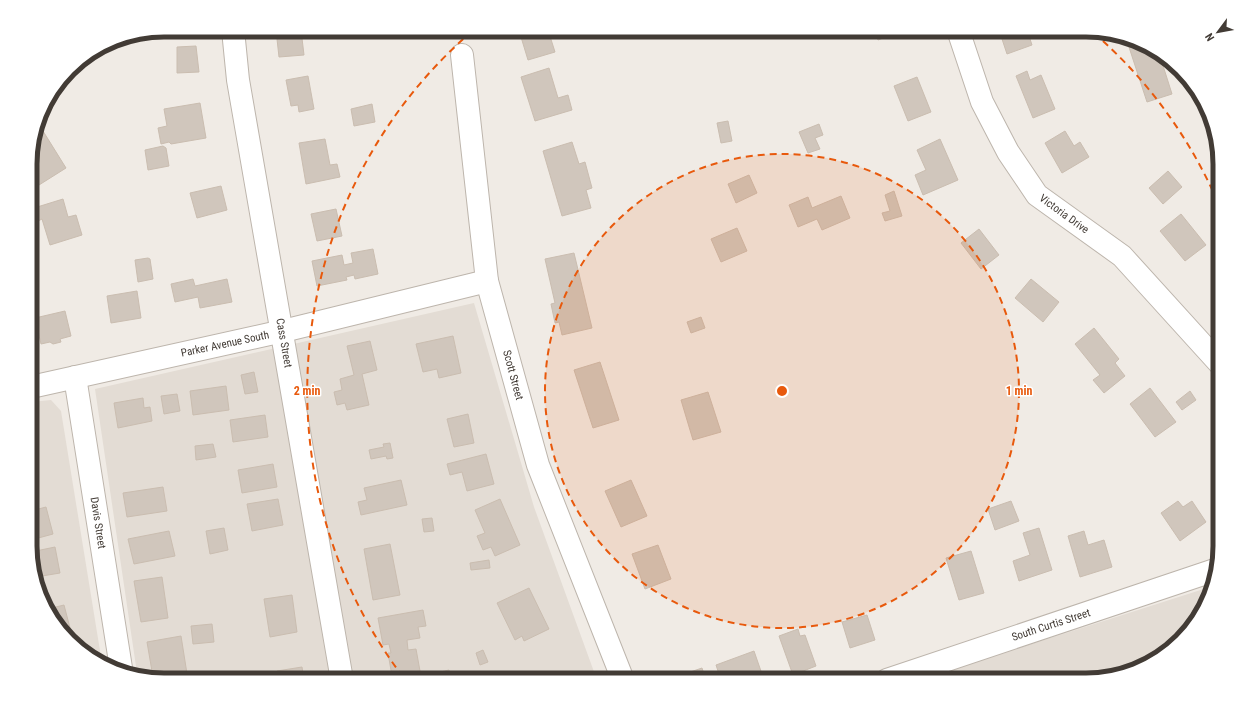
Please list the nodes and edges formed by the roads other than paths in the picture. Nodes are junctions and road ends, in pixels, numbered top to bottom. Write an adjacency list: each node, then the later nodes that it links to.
1 (234, 37): 5 (street, Cass Street)
2 (960, 37): 6 (street, Victoria Drive)
3 (462, 55): 4 (street, Scott Street)
4 (487, 281): 5 (street, Parker Avenue South); 12 (street, Scott Street)
5 (282, 332): 7 (street, Parker Avenue South); 11 (street, Cass Street)
6 (1213, 356)
7 (75, 377): 8 (street, Parker Avenue South); 10 (street, Davis Street)
8 (37, 386)
9 (1211, 571): 13 (street, South Curtis Street)
10 (120, 665)
11 (341, 673)
12 (620, 673)
13 (908, 673)

